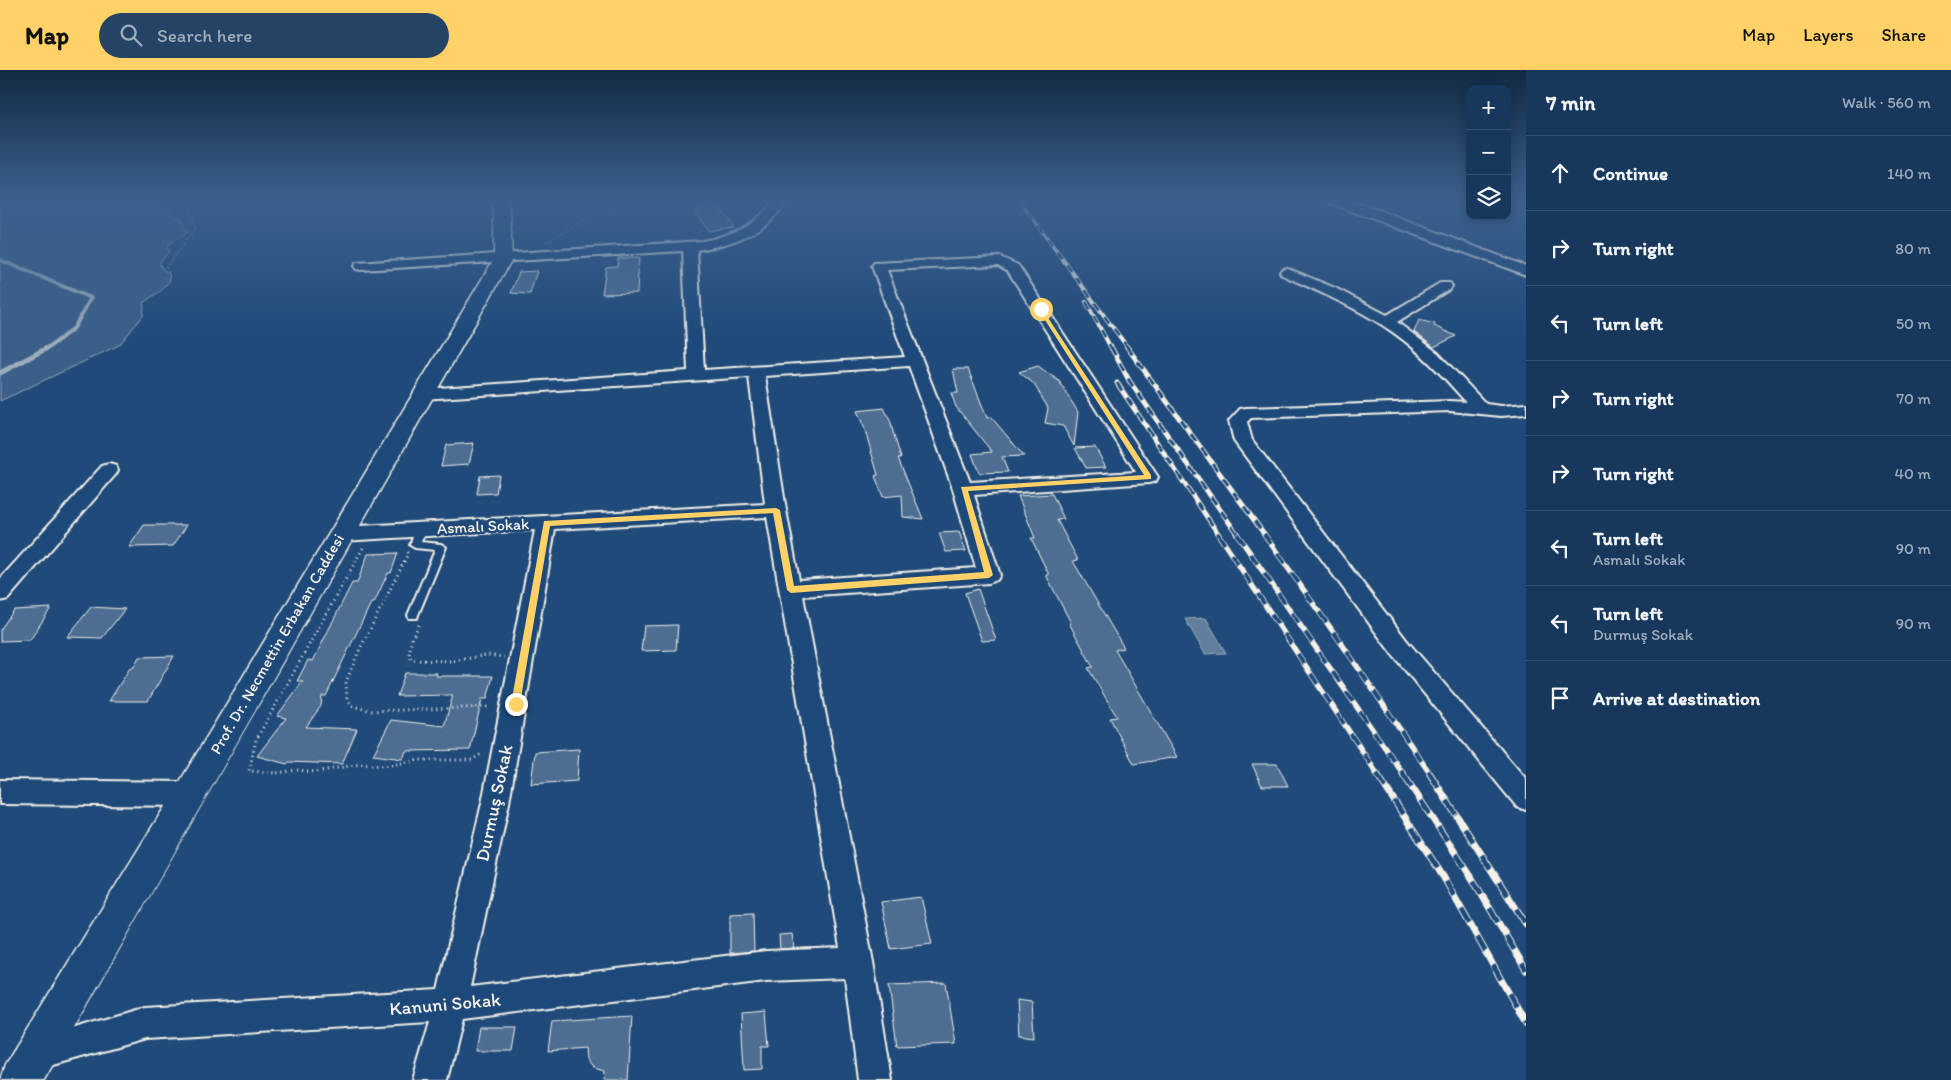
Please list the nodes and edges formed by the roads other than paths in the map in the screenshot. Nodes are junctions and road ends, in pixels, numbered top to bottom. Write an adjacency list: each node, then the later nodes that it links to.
1 (510, 247): 5 (street)
2 (673, 247): 5 (street)
3 (690, 247): 13 (street)
4 (1463, 247): 7 (street)
5 (512, 258): 6 (street); 14 (street, Prof. Dr. Necmettin Erbakan Caddesi)
6 (361, 266)
7 (1526, 271)
8 (1287, 272): 10 (street)
9 (1445, 286): 10 (street)
10 (1386, 322): 15 (street)
11 (915, 361): 12 (street); 18 (street); 18 (street)
12 (756, 372): 13 (street); 19 (street)
13 (696, 376): 14 (street)
14 (423, 394): 22 (street, Prof. Dr. Necmettin Erbakan Caddesi)
15 (1479, 407): 16 (street); 28 (street)
16 (1526, 409)
17 (108, 470): 24 (street)
18 (963, 489): 23 (street)
19 (776, 510): 20 (street, Asmalı Sokak); 23 (street)
20 (546, 523): 21 (street, Asmalı Sokak); 30 (street, Durmuş Sokak)
21 (421, 529): 22 (street, Asmalı Sokak); 25 (lane)
22 (341, 534): 27 (street, Prof. Dr. Necmettin Erbakan Caddesi)
23 (791, 590): 29 (street)
24 (0, 593)
25 (413, 615)
26 (0, 792): 27 (street)
27 (190, 794): 31 (street, Prof. Dr. Necmettin Erbakan Caddesi)
28 (1526, 798)
29 (858, 962): 30 (street, Kanuni Sokak); 33 (street)
30 (451, 1005): 31 (street, Kanuni Sokak); 32 (street, Durmuş Sokak)
31 (27, 1067)
32 (430, 1080)
33 (875, 1080)

